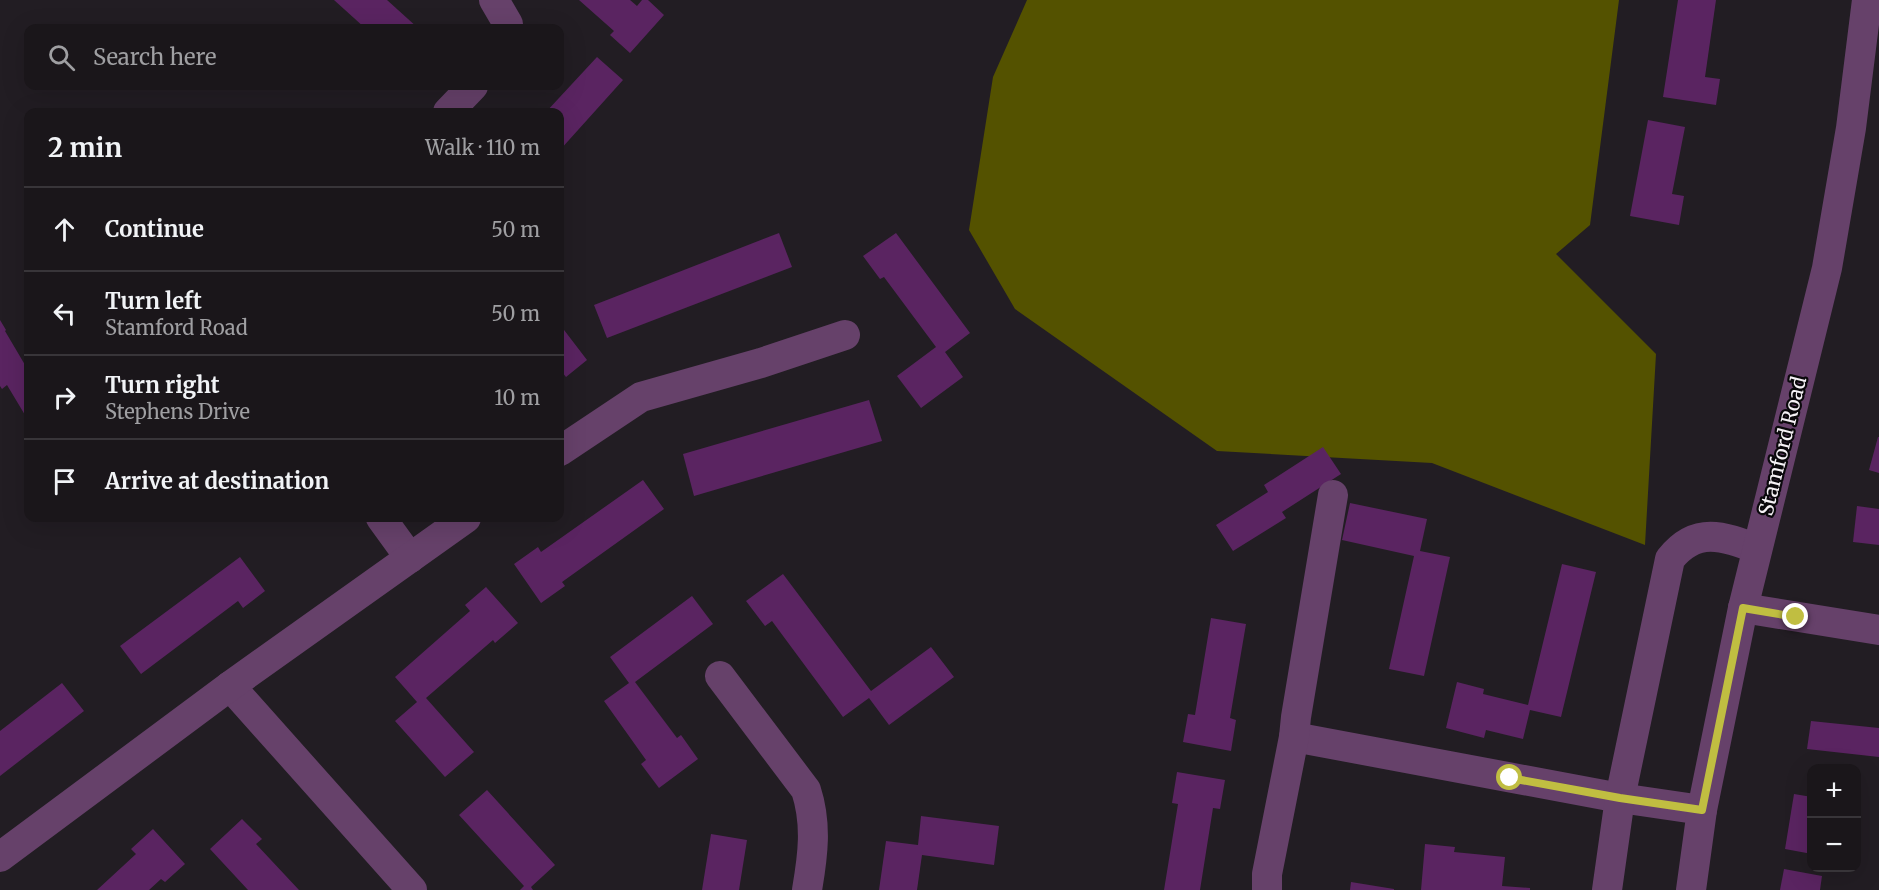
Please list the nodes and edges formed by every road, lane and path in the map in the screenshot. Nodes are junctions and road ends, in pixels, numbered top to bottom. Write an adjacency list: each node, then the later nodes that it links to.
1 (494, 0): 3 (street)
2 (1867, 0): 11 (street, Stamford Road)
3 (508, 24)
4 (468, 90): 5 (street)
5 (452, 108)
6 (844, 335): 7 (street)
7 (564, 447)
8 (1333, 495): 17 (street)
9 (384, 522): 12 (street)
10 (460, 522): 12 (street)
11 (1757, 549): 13 (street, Stamford Road); 18 (street)
12 (410, 558): 16 (street)
13 (1743, 608): 14 (street); 19 (street, Stamford Road)
14 (1879, 630)
15 (720, 676): 22 (street)
16 (230, 686): 20 (street); 21 (street)
17 (1294, 737): 18 (street); 23 (street)
18 (1620, 798): 19 (street); 24 (street)
19 (1702, 810): 25 (street, Stamford Road)
20 (0, 857)
21 (412, 890)
22 (807, 890)
23 (1267, 890)
24 (1607, 890)
25 (1691, 890)

